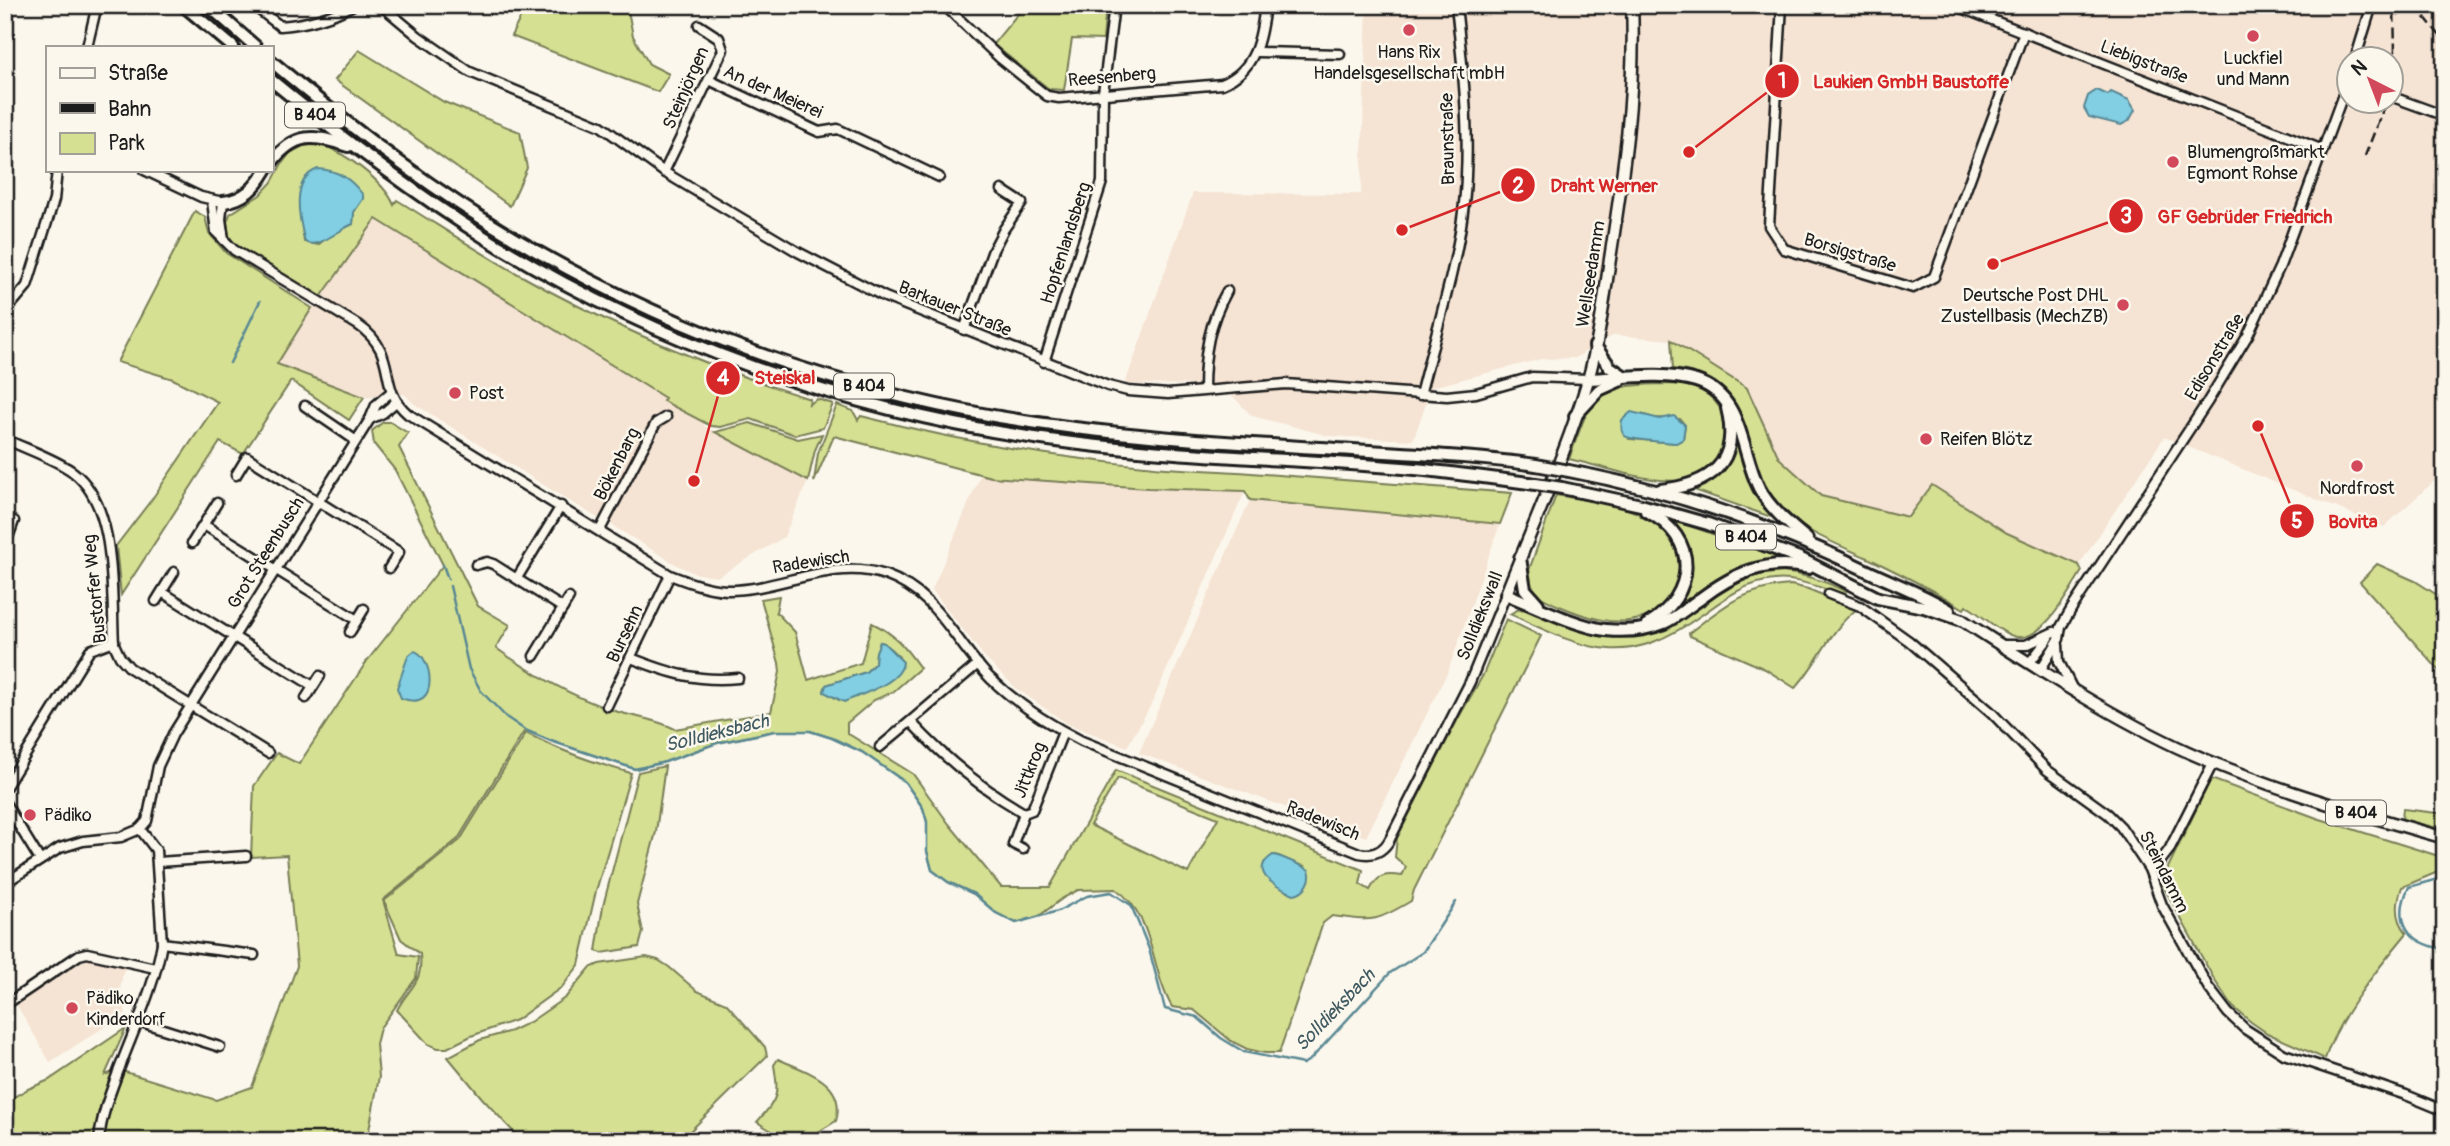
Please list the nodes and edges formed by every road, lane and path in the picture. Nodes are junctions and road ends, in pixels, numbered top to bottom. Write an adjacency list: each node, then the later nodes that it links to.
1 (97, 5): 17 (street)
2 (183, 5): 18 (highway)
3 (208, 5): 19 (highway)
4 (253, 5): 5 (street)
5 (353, 5)
6 (381, 5): 36 (street, Barkauer Straße)
7 (944, 5): 26 (street, Reesenberg)
8 (1114, 5): 26 (street, Hopfenlandsberg)
9 (1265, 5): 21 (street)
10 (1456, 5): 49 (street, Braunstraße)
11 (1632, 5): 43 (main road, Wellseedamm)
12 (1782, 5): 16 (street, Borsigstraße)
13 (1954, 5): 16 (street, Liebigstraße)
14 (2372, 5): 20 (street)
15 (699, 25): 24 (street, Steinjörgen)
16 (2024, 32): 31 (street, Liebigstraße)
17 (87, 46)
18 (232, 46)
19 (255, 46)
20 (2359, 46)
21 (1257, 52): 22 (street); 26 (street, Reesenberg)
22 (1340, 54)
23 (273, 63): 59 (highway, B 404, bridge)
24 (709, 80): 36 (street, Steinjörgen); 37 (street, An der Meierei)
25 (273, 82): 30 (highway, B 404)
26 (1103, 93): 44 (street, Hopfenlandsberg)
27 (2404, 101): 29 (street)
28 (2336, 116): 31 (street, Edisonstraße)
29 (2445, 116)
30 (358, 149): 32 (highway); 60 (highway, B 404, bridge)
31 (2323, 150): 90 (street, Edisonstraße)
32 (273, 162)
33 (57, 172): 41 (street)
34 (150, 172): 39 (street)
35 (265, 172): 39 (highway)
36 (664, 172): 42 (street, Barkauer Straße)
37 (939, 177)
38 (1002, 190): 42 (street)
39 (218, 201): 48 (street)
40 (1227, 290): 47 (street)
41 (5, 312)
42 (964, 330): 44 (street, Barkauer Straße)
43 (1595, 346): 45 (highway); 46 (main road, Wellseedamm)
44 (1044, 362): 47 (street, Barkauer Straße)
45 (1628, 378): 46 (highway); 51 (highway); 53 (highway)
46 (1588, 379): 49 (street, Barkauer Straße); 53 (main road, Solldiekswall)
47 (1204, 390): 49 (street, Barkauer Straße)
48 (391, 392): 50 (street, Radewisch); 55 (street, Grot Steenbusch)
49 (1420, 395)
50 (396, 402): 55 (street, Grot Steenbusch); 63 (street, Radewisch)
51 (1726, 402): 59 (highway); 69 (highway)
52 (306, 406): 57 (street)
53 (1575, 416): 70 (main road, Solldiekswall)
54 (666, 417): 66 (street, Bökenbarg)
55 (370, 419): 57 (street, Grot Steenbusch)
56 (5, 439): 92 (street, Bustorfer Weg)
57 (355, 440): 61 (street, Grot Steenbusch)
58 (236, 475): 61 (street)
59 (1653, 490): 69 (highway, B 404)
60 (1620, 500): 75 (highway, B 404); 88 (highway)
61 (317, 501): 72 (street); 73 (street, Grot Steenbusch)
62 (217, 503): 65 (street)
63 (561, 506): 66 (street, Radewisch); 77 (street)
64 (14, 521): 68 (street)
65 (204, 525): 67 (street); 73 (street)
66 (600, 530): 76 (street, Radewisch)
67 (192, 543)
68 (5, 546)
69 (1816, 546): 87 (highway, B 404)
70 (1520, 558): 79 (main road, Solldiekswall); 84 (highway)
71 (476, 565): 77 (street)
72 (389, 568)
73 (275, 569): 86 (street); 91 (street, Grot Steenbusch)
74 (174, 572): 78 (street)
75 (1825, 572): 87 (highway, B 404); 88 (highway)
76 (670, 575): 95 (street, Bursehn); 97 (street, Radewisch)
77 (517, 578): 83 (street)
78 (162, 592): 82 (street); 91 (street)
79 (1506, 594): 84 (highway); 117 (street, Solldiekswall)
80 (1829, 594): 121 (street, Steindamm)
81 (569, 598): 83 (street)
82 (156, 601)
83 (563, 608): 94 (street)
84 (1543, 608): 88 (highway)
85 (364, 609): 86 (street)
86 (357, 620): 89 (street)
87 (1962, 620): 93 (main road, B 404)
88 (1636, 630)
89 (350, 632)
90 (2058, 633): 93 (street); 96 (street, Edisonstraße); 98 (street, Edisonstraße); 102 (street)
91 (232, 637): 101 (street); 104 (street, Grot Steenbusch)
92 (114, 641): 104 (street, Bustorfer Weg); 111 (street)
93 (2000, 644): 96 (main road, B 404)
94 (534, 656)
95 (631, 658): 100 (street); 105 (street, Bursehn)
96 (2030, 662): 98 (main road, B 404)
97 (978, 664): 106 (street); 107 (street, Radewisch)
98 (2040, 669): 102 (main road, B 404)
99 (320, 676): 101 (street)
100 (738, 678)
101 (313, 687): 103 (street)
102 (2073, 690): 110 (main road, B 404)
103 (306, 698)
104 (190, 705): 109 (street, Bustorfer Weg); 114 (street)
105 (607, 706)
106 (911, 722): 108 (street); 113 (street)
107 (1063, 732): 113 (street, Jittkrog); 117 (street, Radewisch)
108 (880, 747)
109 (268, 753)
110 (2213, 763): 115 (main road, B 404); 121 (street)
111 (5, 788)
112 (5, 803): 119 (street)
113 (1024, 813): 116 (street, Jittkrog)
114 (140, 828): 119 (street); 120 (street)
115 (2445, 838)
116 (1024, 849)
117 (1377, 853)
118 (246, 856): 120 (street)
119 (40, 860): 122 (street)
120 (158, 862): 123 (street)
121 (2149, 869): 129 (street, Steindamm)
122 (5, 883)
123 (162, 943): 124 (street); 125 (street)
124 (254, 955)
125 (155, 968): 126 (street); 127 (street)
126 (5, 1005)
127 (138, 1021): 128 (street); 130 (street)
128 (220, 1047)
129 (2445, 1111)
130 (99, 1141)

